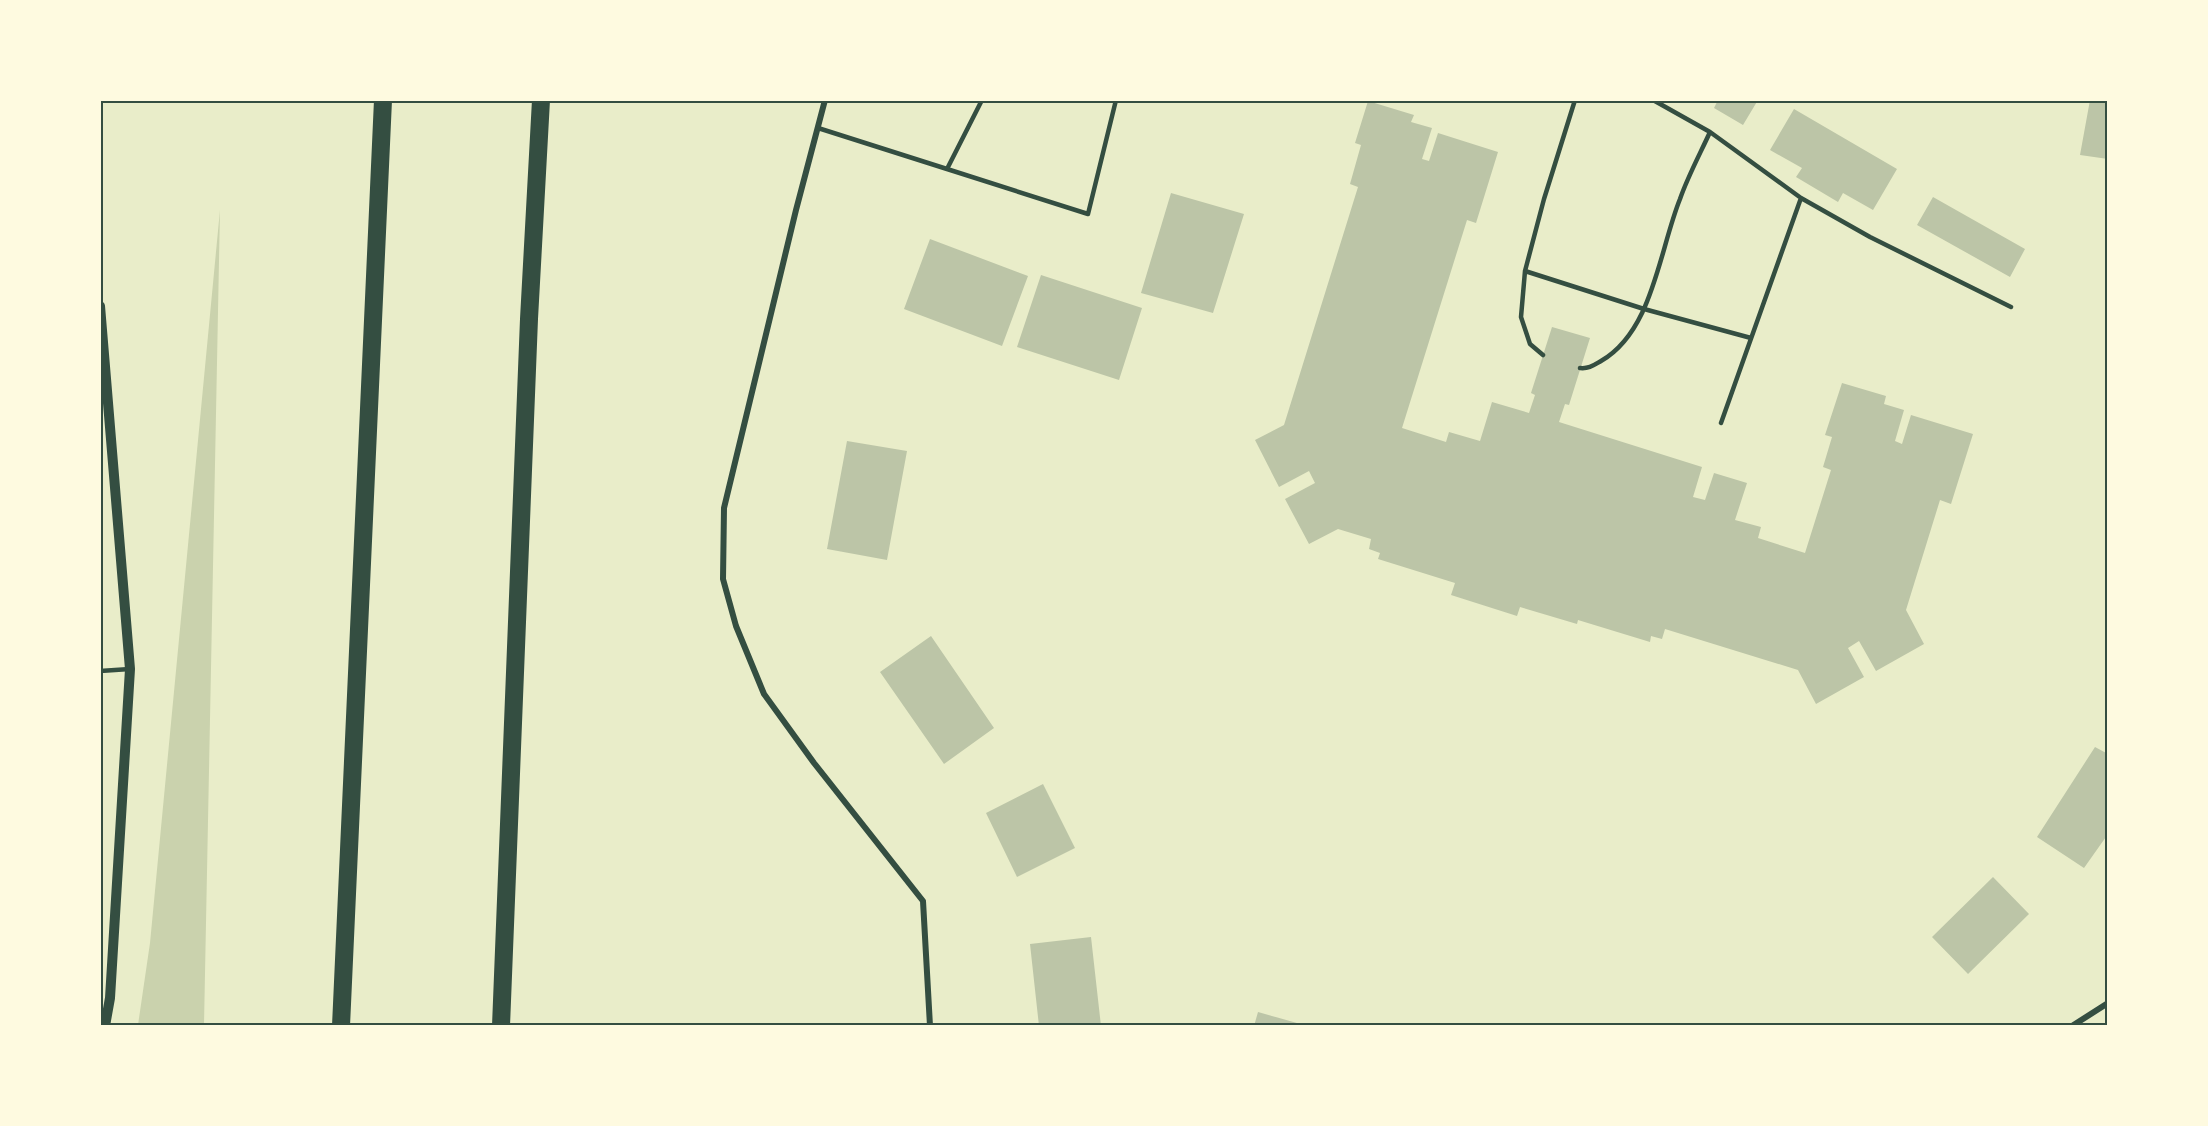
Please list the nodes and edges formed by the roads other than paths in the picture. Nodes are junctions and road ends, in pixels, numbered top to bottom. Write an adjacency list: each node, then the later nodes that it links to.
1 (382, 100): 24 (highway)
2 (541, 100): 25 (highway)
3 (825, 100): 8 (street)
4 (982, 100): 10 (lane)
5 (1116, 100): 10 (lane)
6 (1575, 100): 12 (lane)
7 (1653, 100): 9 (lane)
8 (818, 128): 10 (lane); 26 (street)
9 (1710, 132): 11 (lane); 15 (lane)
10 (947, 168)
11 (1801, 198): 14 (lane); 16 (lane)
12 (1526, 271): 15 (lane); 17 (lane)
13 (100, 306): 20 (street)
14 (2011, 307)
15 (1644, 309): 16 (lane); 18 (lane)
16 (1751, 338): 19 (lane)
17 (1543, 355)
18 (1580, 368)
19 (1721, 423)
20 (130, 669): 21 (lane); 23 (street)
21 (100, 671)
22 (2108, 1003): 27 (street)
23 (105, 1026)
24 (341, 1026)
25 (501, 1026)
26 (930, 1026)
27 (2072, 1026)

